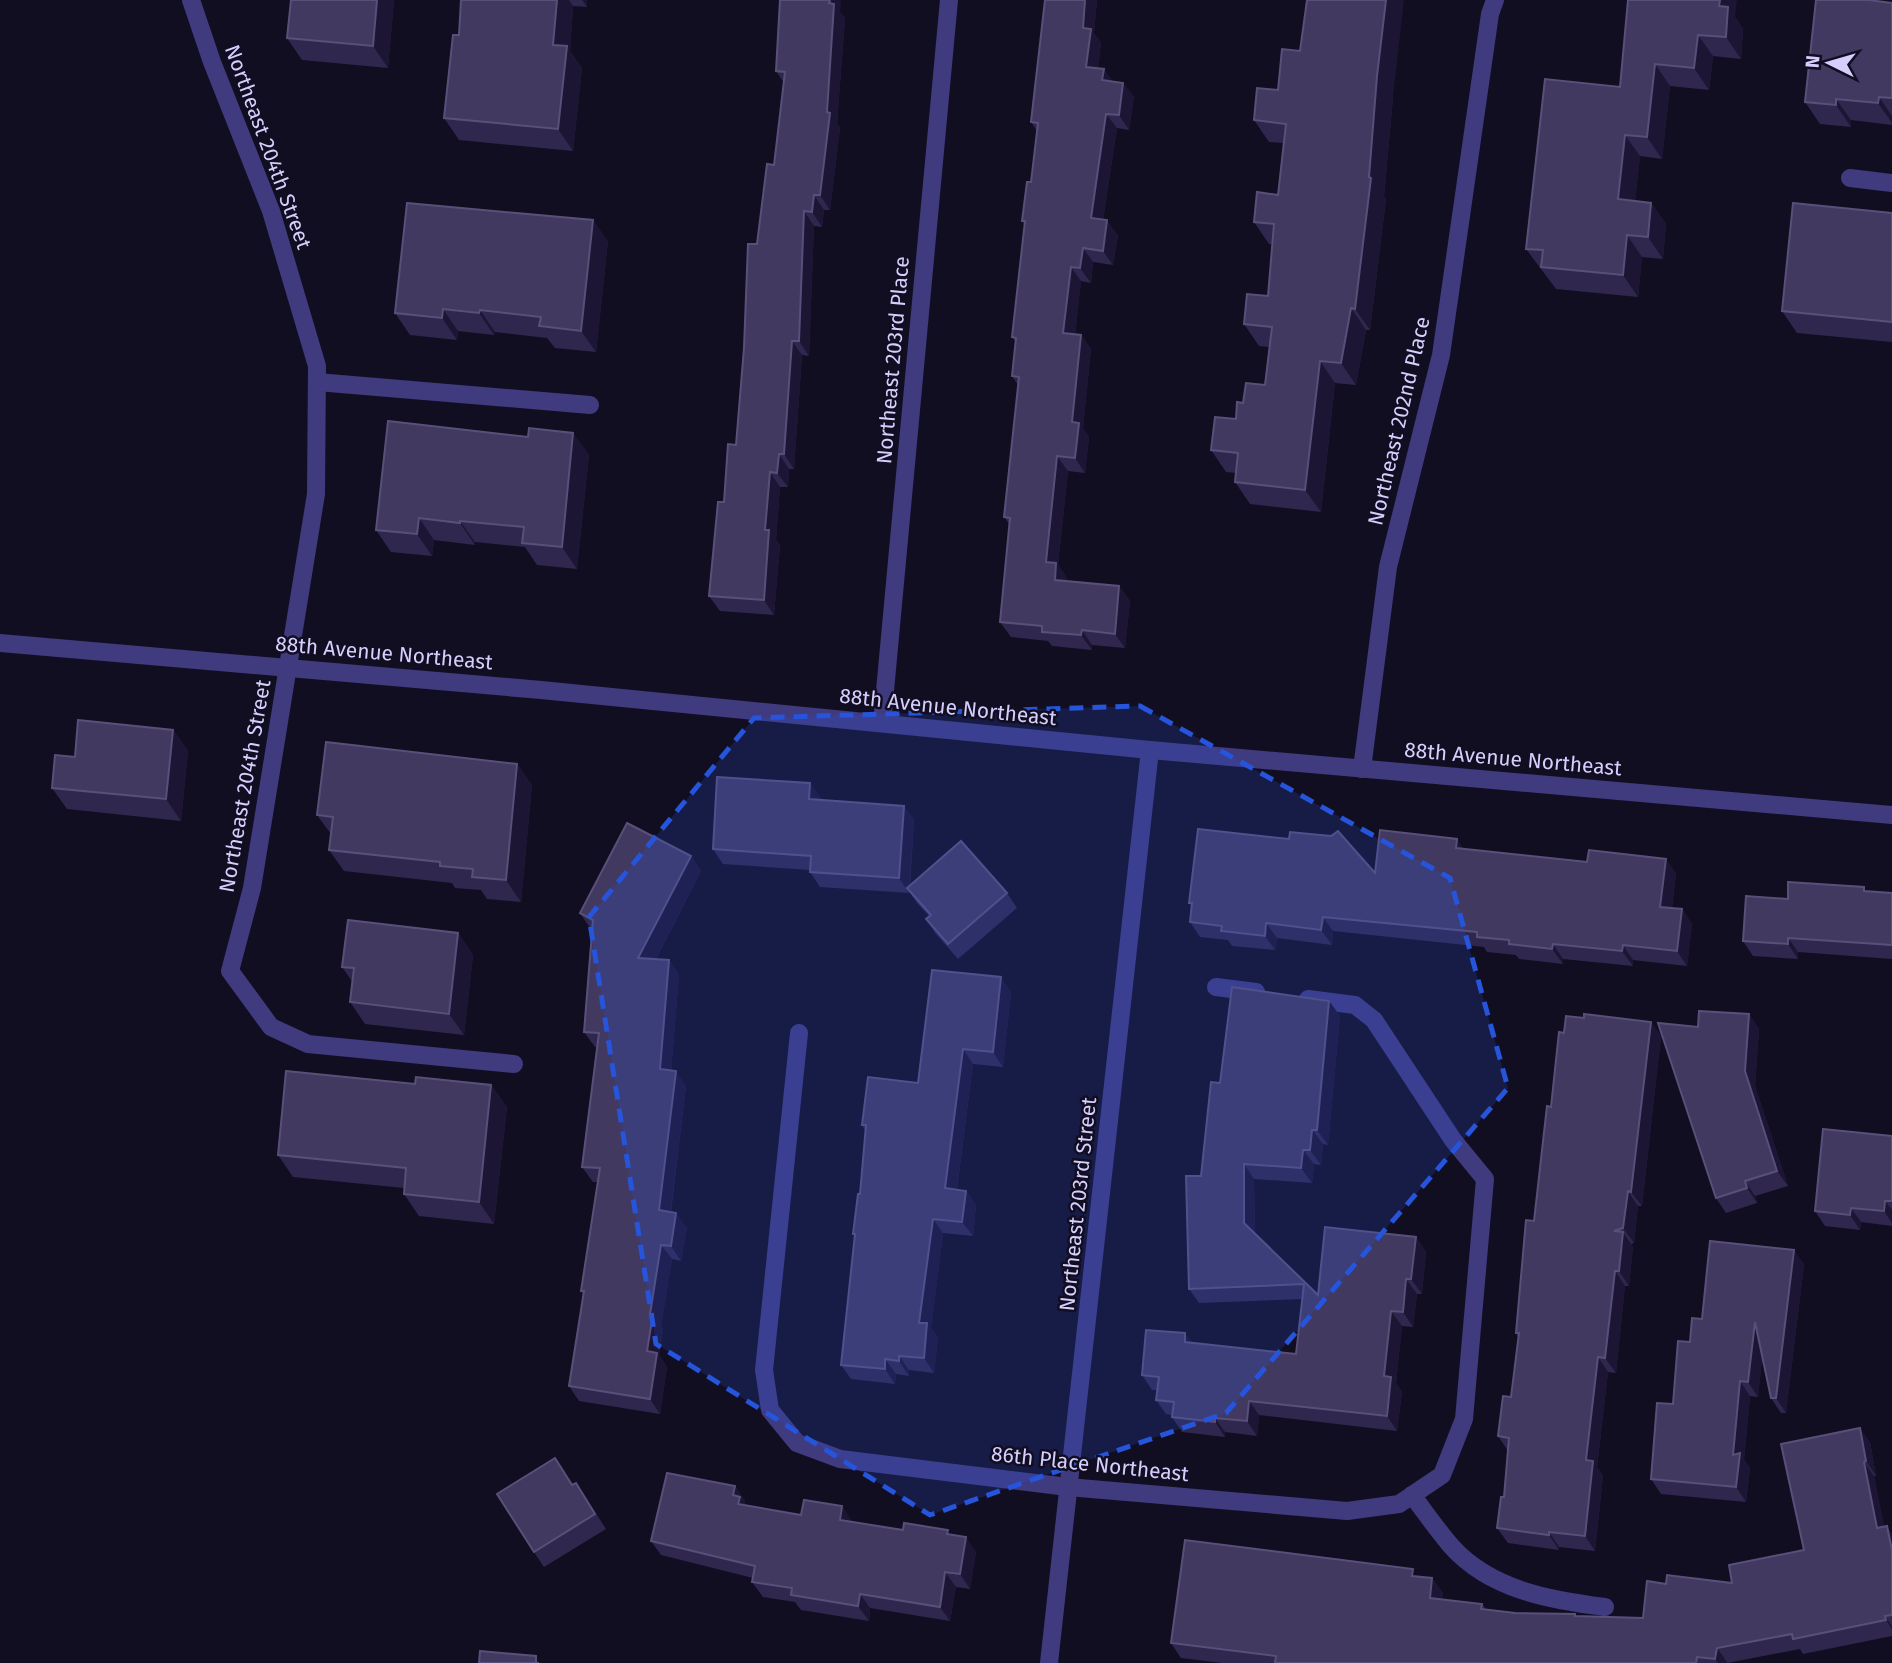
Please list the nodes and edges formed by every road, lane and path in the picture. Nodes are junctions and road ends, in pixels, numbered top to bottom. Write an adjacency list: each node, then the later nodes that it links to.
1 (191, 0): 6 (street, Northeast 204th Street)
2 (949, 0): 10 (street, Northeast 203rd Place)
3 (1495, 0): 12 (street, Northeast 202nd Place)
4 (1850, 178): 5 (street)
5 (1892, 183)
6 (317, 382): 7 (street); 9 (street, Northeast 204th Street)
7 (590, 405)
8 (0, 643): 9 (street, 88th Avenue Northeast)
9 (288, 668): 10 (street, 88th Avenue Northeast); 16 (street, Northeast 204th Street)
10 (883, 723): 11 (street, 88th Avenue Northeast)
11 (1150, 750): 12 (street, 88th Avenue Northeast); 17 (street, Northeast 203rd Street)
12 (1362, 769): 13 (street, 88th Avenue Northeast)
13 (1892, 815)
14 (1216, 987): 18 (street, 86th Place Northeast)
15 (799, 1033): 17 (street, 86th Place Northeast)
16 (514, 1064)
17 (1068, 1487): 18 (street, 86th Place Northeast); 20 (street, Northeast 203rd Street)
18 (1412, 1495): 19 (street)
19 (1605, 1606)
20 (1049, 1663)

